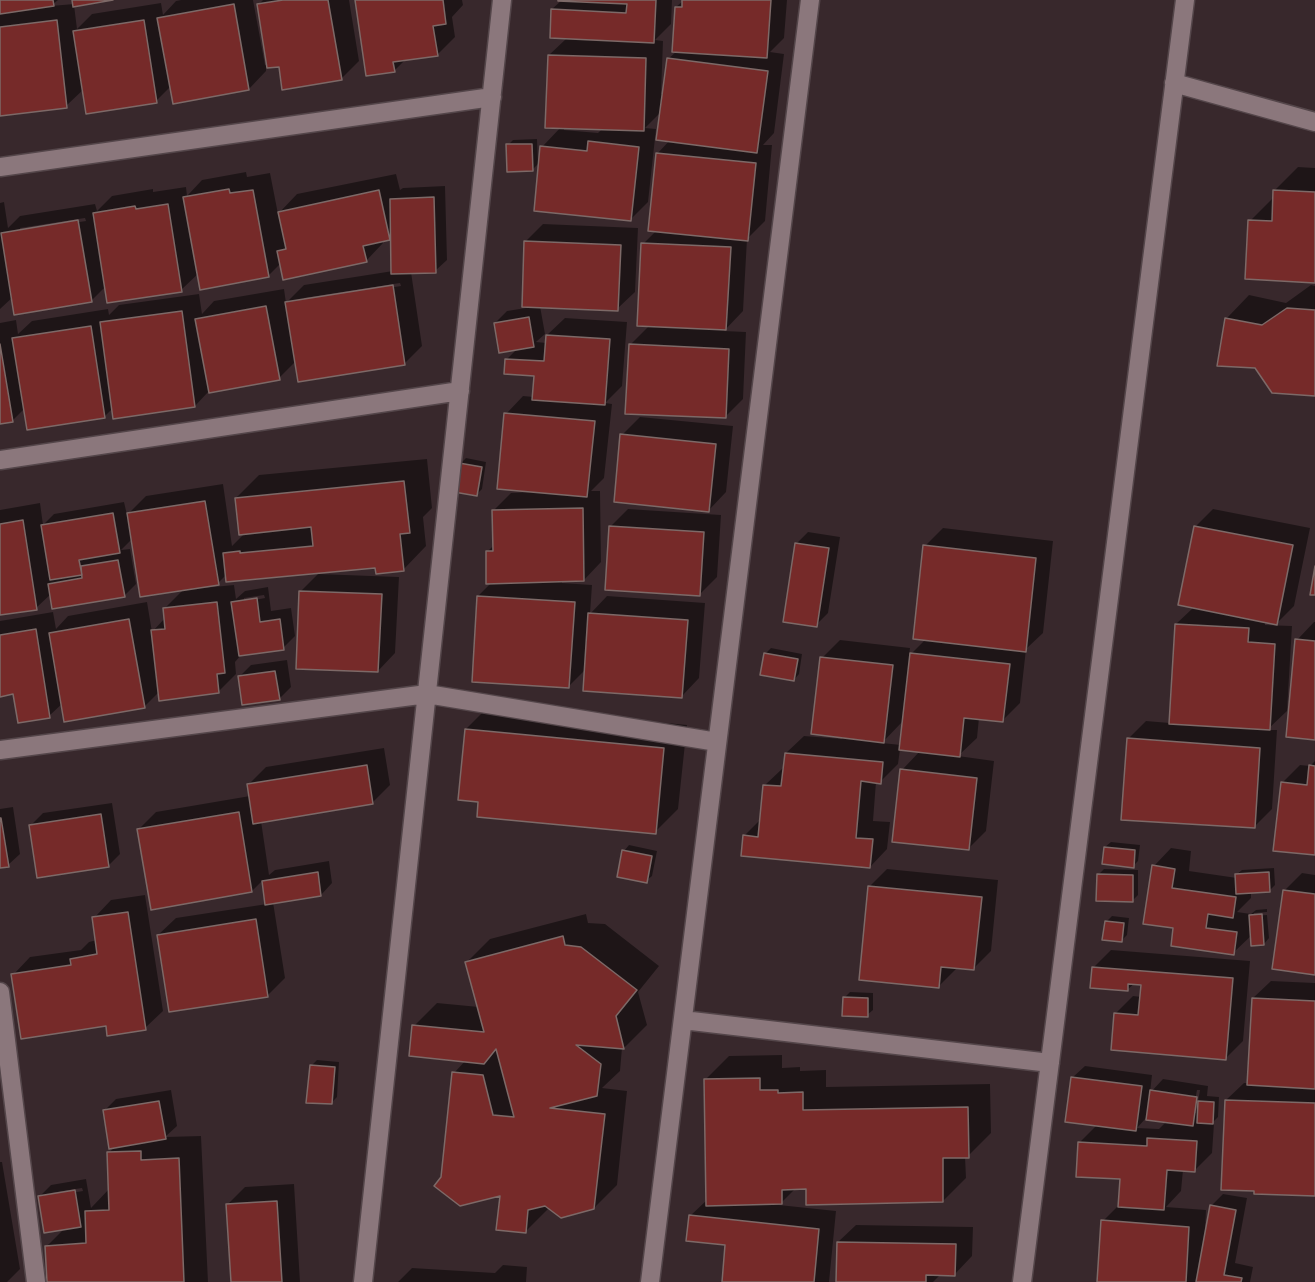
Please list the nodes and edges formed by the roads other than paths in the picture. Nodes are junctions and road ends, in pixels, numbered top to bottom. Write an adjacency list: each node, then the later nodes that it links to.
1 (502, 0): 5 (street)
2 (810, 0): 11 (street)
3 (1185, 0): 4 (street)
4 (1174, 83): 6 (street); 15 (street)
5 (492, 97): 7 (street); 8 (street)
6 (1315, 122)
7 (0, 167)
8 (460, 391): 9 (street); 10 (street)
9 (0, 460)
10 (427, 694): 11 (street); 12 (street); 17 (street)
11 (717, 742): 14 (street)
12 (0, 750)
13 (0, 992): 16 (street)
14 (683, 1020): 15 (street); 18 (street)
15 (1050, 1063): 19 (street)
16 (36, 1282)
17 (363, 1282)
18 (650, 1282)
19 (1022, 1282)

